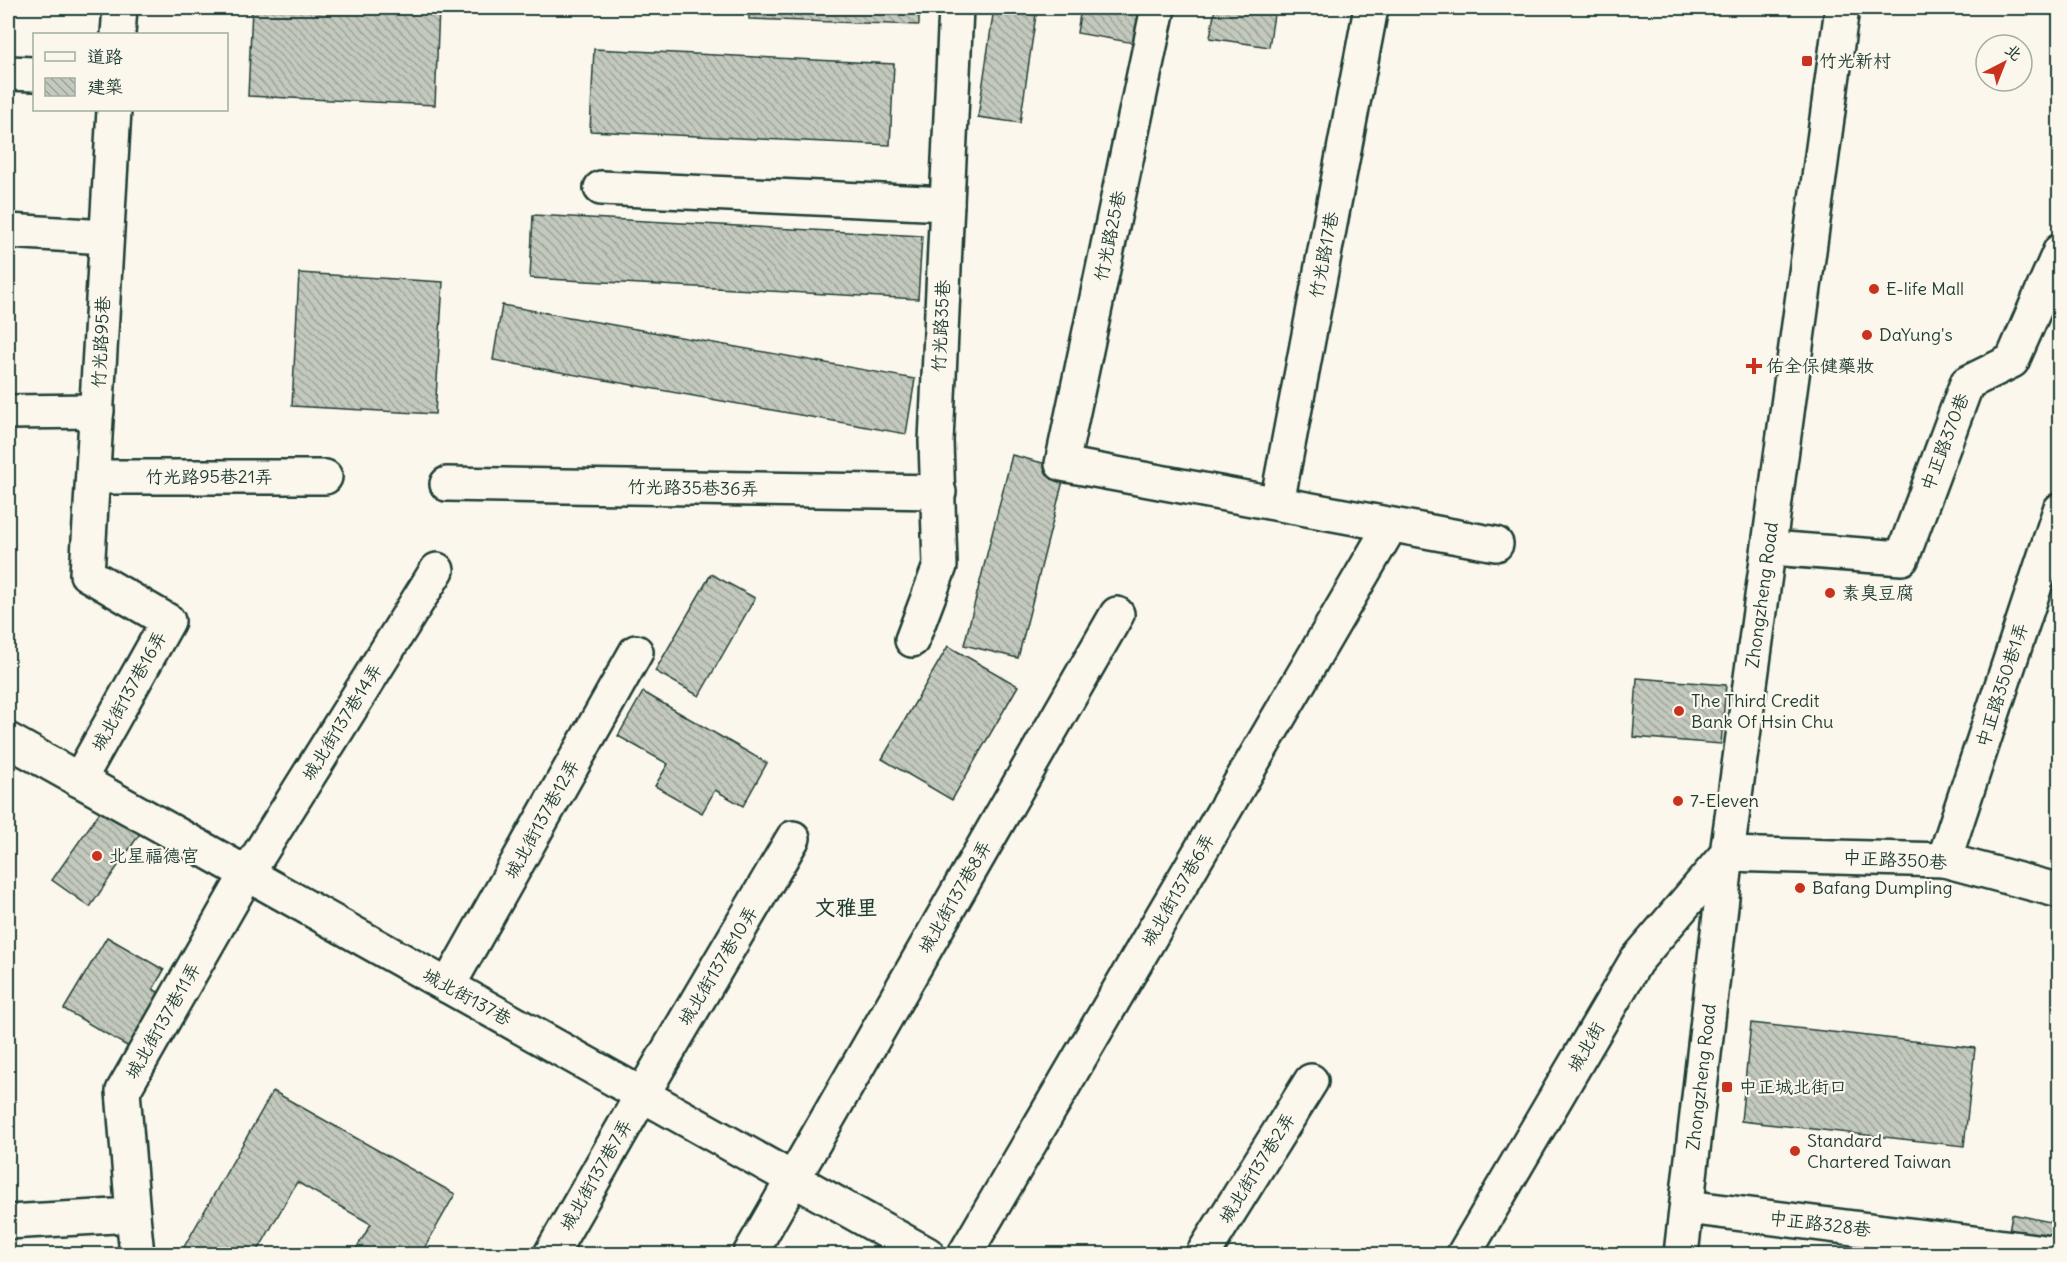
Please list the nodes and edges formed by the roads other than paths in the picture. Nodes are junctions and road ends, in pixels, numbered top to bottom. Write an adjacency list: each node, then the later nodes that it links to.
1 (120, 8): 6 (street)
2 (956, 8): 11 (street, 竹光路35巷)
3 (1158, 8): 21 (street, 竹光路25巷)
4 (1371, 8): 21 (street, 竹光路17巷)
5 (1842, 8): 25 (street, Zhongzheng Road)
6 (118, 33)
7 (8, 73): 8 (street)
8 (33, 74)
9 (114, 111): 13 (street, 竹光路95巷)
10 (601, 188): 11 (street)
11 (947, 204): 20 (street, 竹光路35巷)
12 (8, 231): 13 (street)
13 (106, 237): 15 (street, 竹光路95巷)
14 (2060, 251): 25 (street, 中正路370巷)
15 (97, 411): 16 (street); 17 (street, 竹光路95巷)
16 (8, 412)
17 (93, 477): 18 (street, 竹光路95巷21弄); 27 (street, 竹光路95巷)
18 (325, 477)
19 (447, 484): 20 (street, 竹光路35巷36弄)
20 (939, 492): 29 (street, 竹光路35巷)
21 (1277, 503): 23 (street)
22 (2060, 510): 35 (street, 中正路350巷1弄)
23 (1390, 525): 24 (street); 49 (street, 城北街137巷6弄)
24 (1496, 544)
25 (1770, 548): 34 (street, Zhongzheng Road)
26 (437, 570): 36 (street, 城北街137巷14弄)
27 (87, 574): 32 (street, 城北街137巷16弄)
28 (1117, 614): 41 (street, 城北街137巷8弄)
29 (912, 640)
30 (636, 652): 38 (street, 城北街137巷12弄)
31 (12, 746): 32 (street, 城北街137巷)
32 (79, 780): 36 (street, 城北街137巷)
33 (794, 838): 40 (street, 城北街137巷10弄)
34 (1727, 854): 35 (street, 中正路350巷); 42 (street, Zhongzheng Road); 51 (street, 城北街)
35 (1944, 860): 37 (street, 中正路350巷)
36 (247, 874): 38 (street, 城北街137巷); 43 (street, 城北街137巷11弄)
37 (2060, 891)
38 (448, 986): 40 (street, 城北街137巷)
39 (1311, 1081): 50 (street, 城北街137巷2弄)
40 (642, 1095): 41 (street, 城北街137巷); 46 (street, 城北街137巷7弄)
41 (793, 1180): 47 (street, 城北街137巷8弄); 48 (street, 城北街137巷)
42 (1687, 1207): 52 (street, Zhongzheng Road); 53 (street, 中正路328巷)
43 (132, 1215): 44 (street); 45 (street, 城北街137巷11弄)
44 (8, 1222)
45 (137, 1254)
46 (551, 1254)
47 (750, 1254)
48 (927, 1254)
49 (965, 1254)
50 (1203, 1254)
51 (1464, 1254)
52 (1681, 1254)
53 (2060, 1254)

